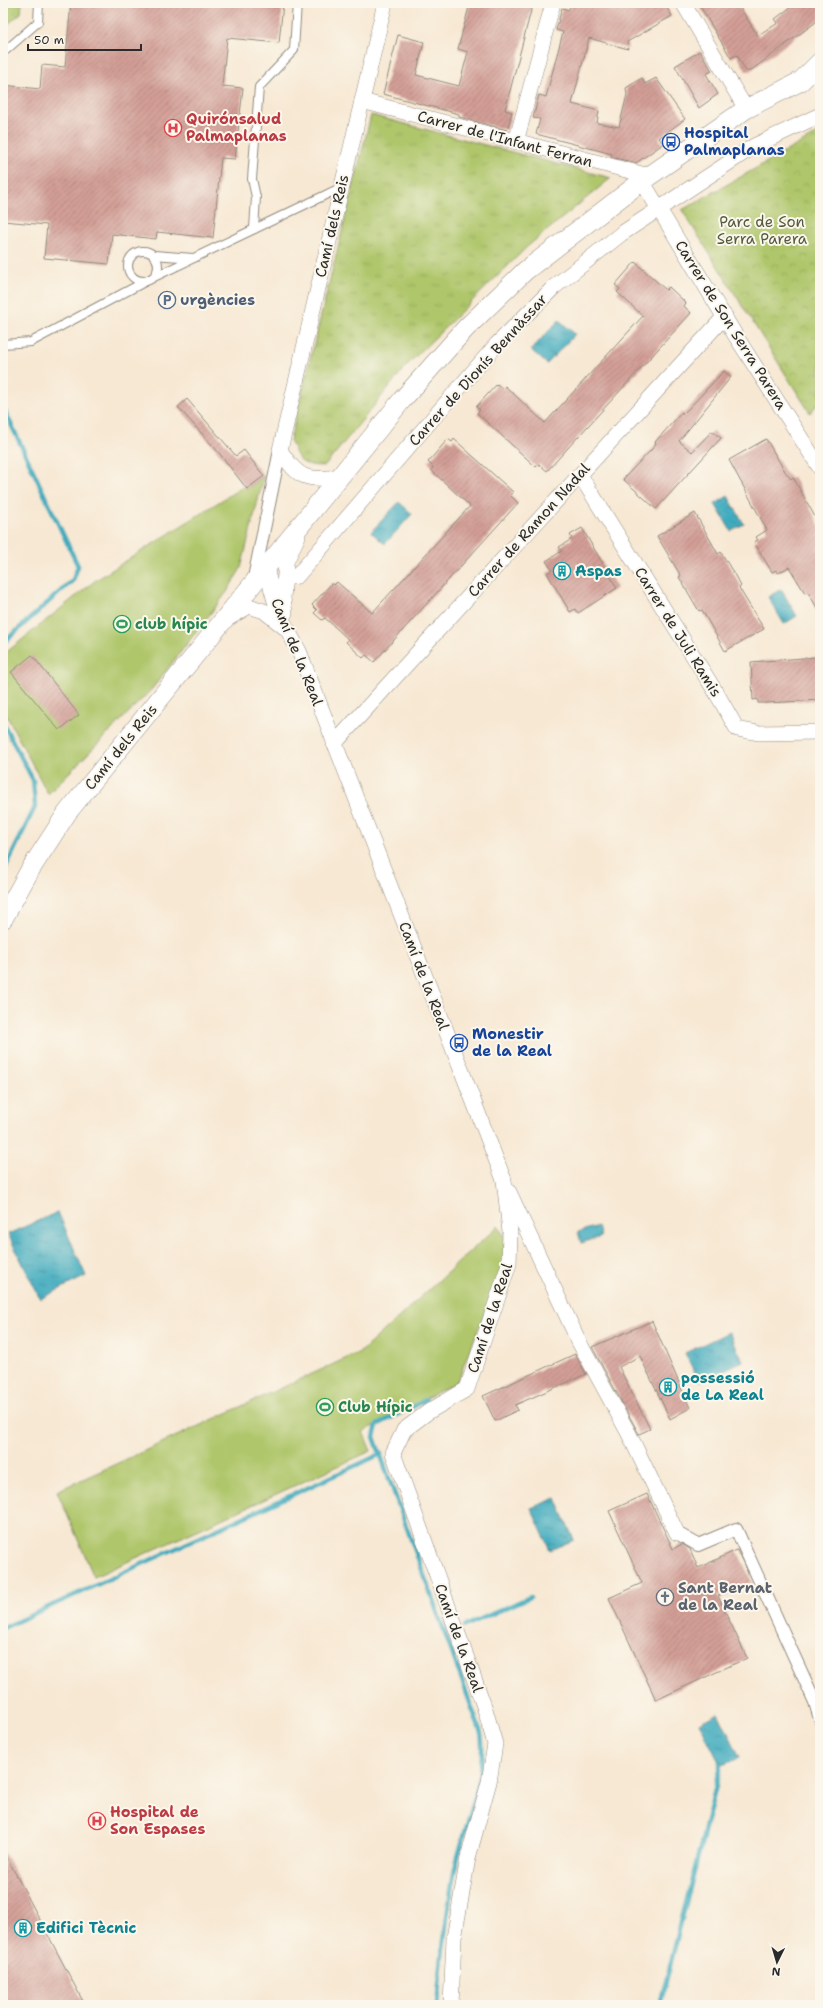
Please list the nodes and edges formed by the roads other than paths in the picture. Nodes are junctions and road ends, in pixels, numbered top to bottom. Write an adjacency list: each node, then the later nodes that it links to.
1 (39, 3): 6 (lane)
2 (297, 3): 17 (lane)
3 (385, 3): 10 (street, Camí dels Reis)
4 (553, 3): 13 (street)
5 (682, 3): 11 (street)
6 (3, 50)
7 (820, 62): 9 (street)
8 (820, 79): 9 (street)
9 (801, 81): 11 (street)
10 (362, 101): 13 (street, Carrer de l'Infant Ferran); 15 (street, Camí dels Reis)
11 (746, 109): 14 (street)
12 (820, 115): 16 (street, Carrer de Dionís Bennàssar)
13 (516, 142): 14 (street, Carrer de l'Infant Ferran)
14 (646, 179): 16 (street, Carrer de Son Serra Parera); 26 (street, Camí dels Reis)
15 (340, 188): 17 (lane); 23 (street, Camí dels Reis)
16 (660, 208): 21 (street, Carrer de Son Serra Parera); 29 (street, Carrer de Dionís Bennàssar)
17 (254, 229): 19 (lane)
18 (154, 255): 19 (lane); 20 (lane); 20 (lane)
19 (194, 258): 20 (lane)
20 (150, 279): 22 (lane)
21 (725, 316): 24 (street, Carrer de Son Serra Parera); 25 (street, Carrer de Ramon Nadal)
22 (3, 344)
23 (280, 450): 26 (street); 30 (street, Camí dels Reis)
24 (820, 468)
25 (580, 475): 33 (street, Carrer de Juli Ramis); 34 (street, Carrer de Ramon Nadal)
26 (340, 477): 27 (street, Camí dels Reis)
27 (303, 524): 28 (street, Camí dels Reis); 29 (street)
28 (266, 569): 30 (street, Camí dels Reis); 32 (street, Camí de la Real)
29 (285, 578): 32 (street)
30 (253, 585): 31 (street, Camí dels Reis)
31 (224, 620): 32 (street); 35 (street, Camí dels Reis)
32 (287, 630): 34 (street, Camí de la Real)
33 (820, 732)
34 (334, 744): 36 (street, Camí de la Real)
35 (3, 919)
36 (504, 1180): 37 (street); 39 (street, Camí de la Real)
37 (678, 1533): 38 (street)
38 (820, 1719)
39 (451, 2005)

